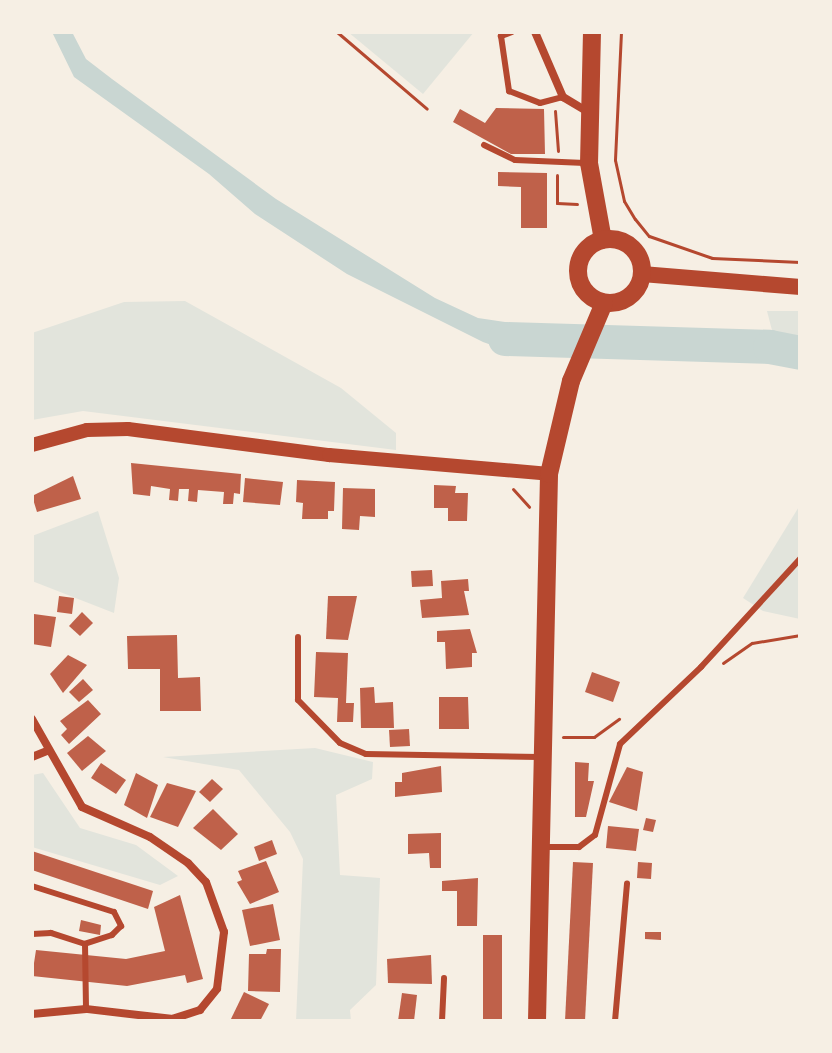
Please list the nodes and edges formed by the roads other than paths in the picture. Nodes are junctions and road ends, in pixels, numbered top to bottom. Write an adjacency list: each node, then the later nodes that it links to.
1 (512, 32): 4 (lane)
2 (535, 32): 4 (street)
3 (592, 32): 5 (main road)
4 (563, 97): 5 (street)
5 (588, 112): 7 (main road)
6 (484, 145): 7 (lane)
7 (589, 163): 8 (main road)
8 (603, 240): 9 (main road); 11 (main road)
9 (642, 274): 10 (main road); 11 (main road)
10 (800, 287)
11 (604, 303): 13 (main road)
12 (32, 445): 13 (street)
13 (549, 474): 19 (main road)
14 (800, 559): 20 (lane)
15 (298, 637): 19 (lane)
16 (32, 719): 17 (street)
17 (47, 751): 18 (street); 26 (street)
18 (32, 757)
19 (543, 757): 20 (main road)
20 (541, 847): 29 (main road)
21 (627, 884): 30 (lane)
22 (32, 886): 24 (lane)
23 (32, 934): 24 (lane)
24 (85, 944): 26 (lane)
25 (444, 978): 28 (lane)
26 (86, 1009): 27 (street)
27 (32, 1014)
28 (442, 1021)
29 (537, 1021)
30 (615, 1021)

